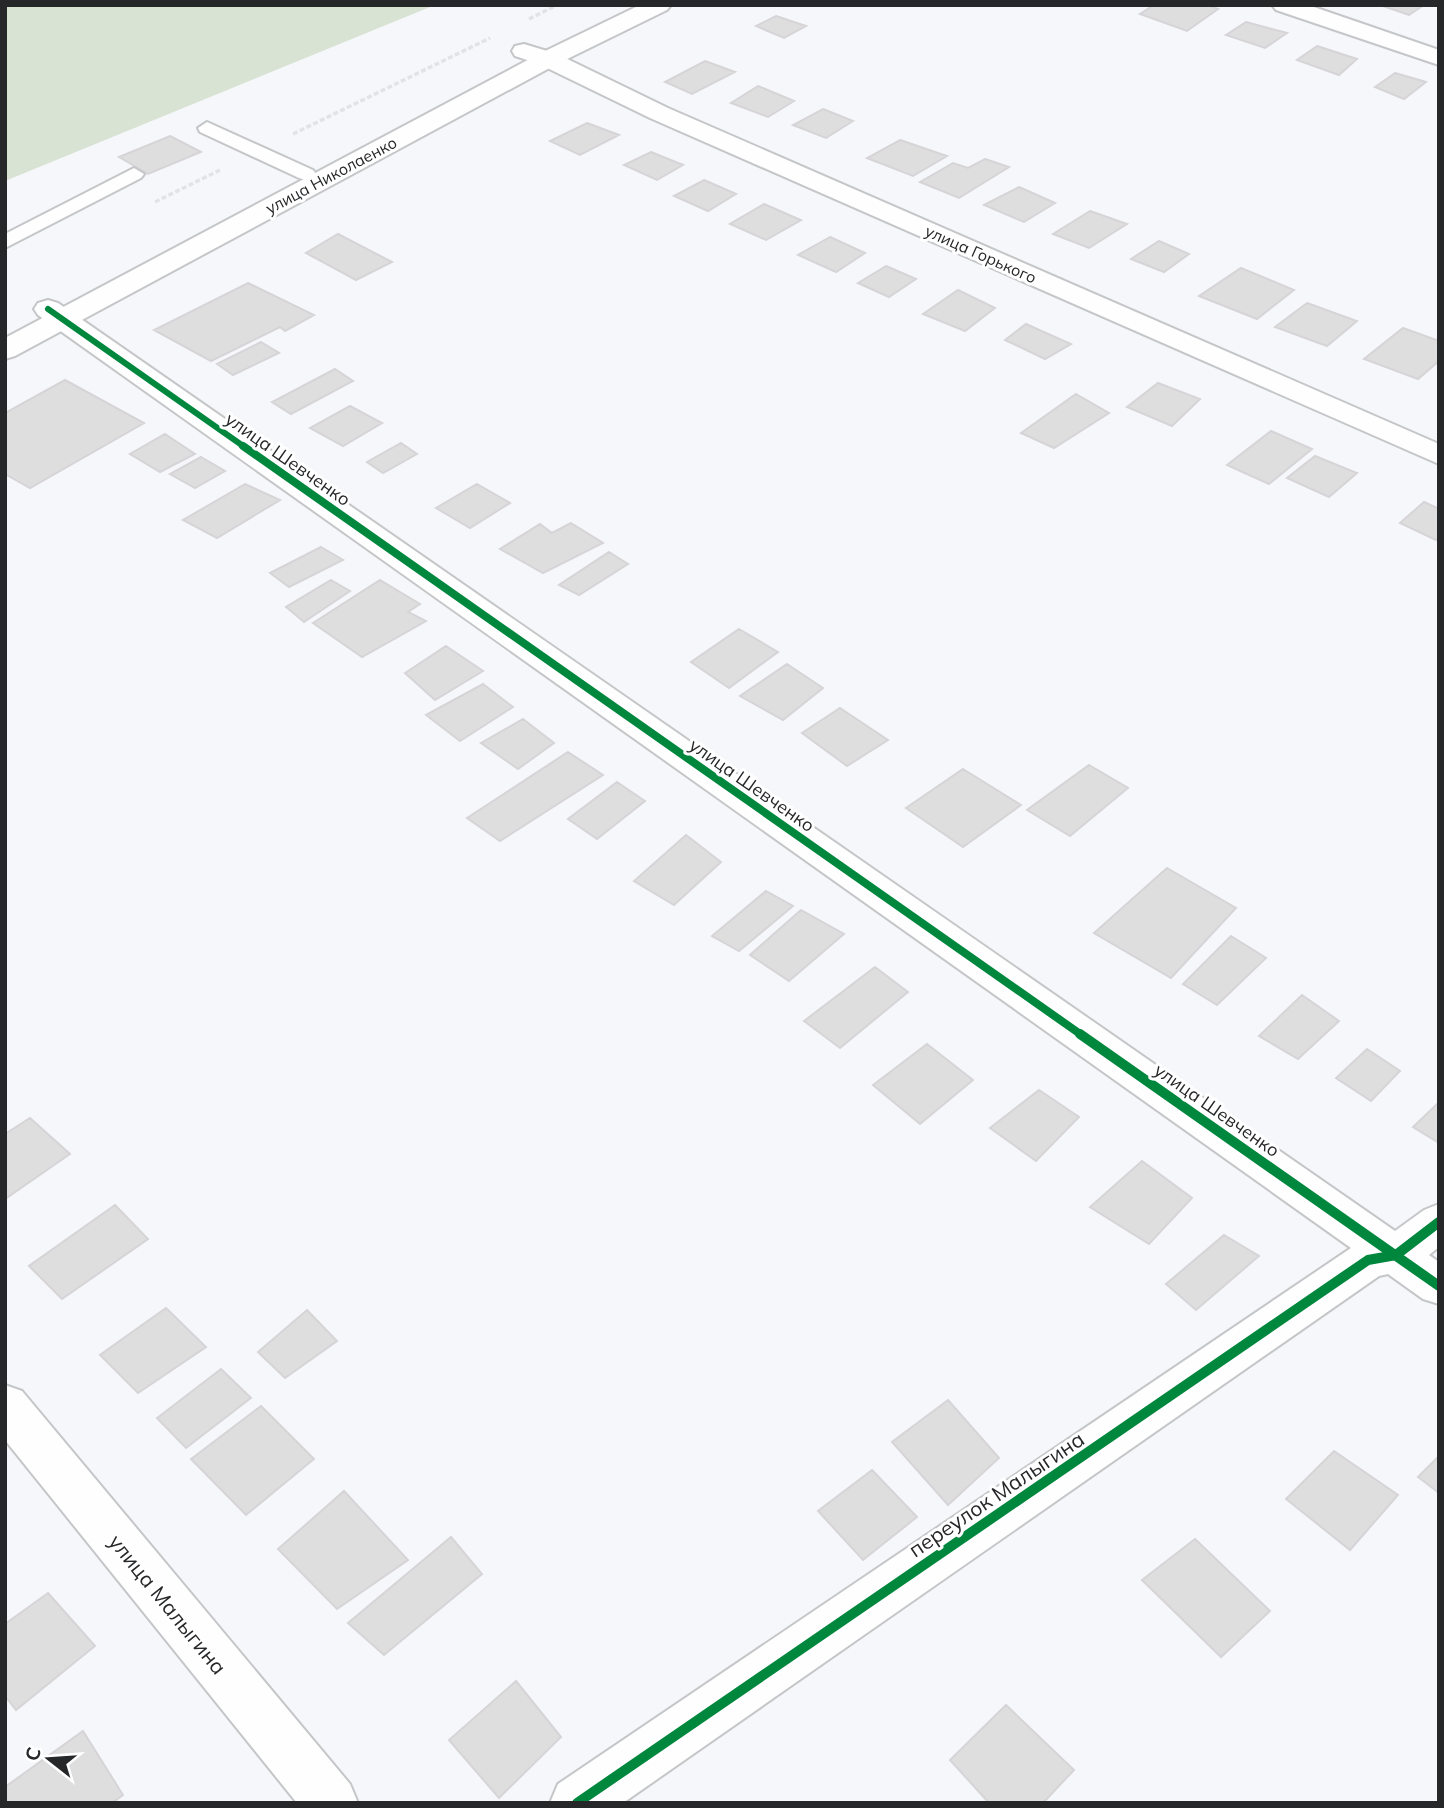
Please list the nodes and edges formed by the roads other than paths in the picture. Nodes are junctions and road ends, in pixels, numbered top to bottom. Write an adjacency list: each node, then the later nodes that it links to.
1 (621, 5): 4 (street, улица Николаенко)
2 (659, 5): 4 (street, улица Николаенко)
3 (1284, 5): 5 (street)
4 (536, 55): 8 (street, улица Николаенко); 10 (street, улица Николаенко); 13 (street, улица Горького)
5 (1439, 58)
6 (207, 128): 8 (lane)
7 (134, 174): 9 (lane)
8 (306, 174): 10 (street, улица Николаенко)
9 (5, 242)
10 (55, 315): 11 (street, улица Николаенко); 12 (street, улица Николаенко); 15 (street, улица Шевченко)
11 (5, 331)
12 (5, 350)
13 (1439, 455)
14 (1439, 1222): 15 (street, переулок Малыгина)
15 (1396, 1255): 16 (street, улица Шевченко); 19 (street, переулок Малыгина)
16 (1439, 1286)
17 (5, 1405): 18 (street, улица Малыгина)
18 (331, 1803)
19 (577, 1803)

